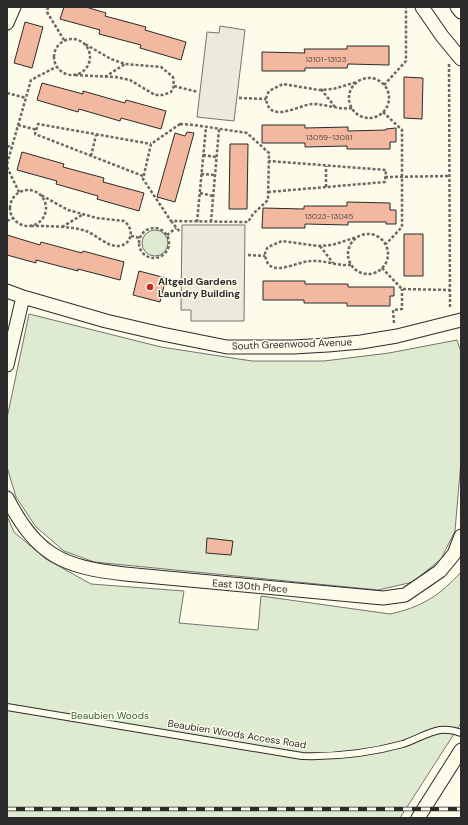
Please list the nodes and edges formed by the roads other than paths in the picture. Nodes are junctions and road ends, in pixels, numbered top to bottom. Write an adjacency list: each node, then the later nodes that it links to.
1 (14, 7): 5 (street)
2 (422, 7): 6 (street)
3 (457, 7): 4 (street)
4 (461, 12)
5 (7, 23)
6 (455, 62)
7 (7, 291): 8 (street, South Greenwood Avenue)
8 (23, 297): 9 (street, South Greenwood Avenue); 10 (street)
9 (461, 320)
10 (7, 365)
11 (7, 498): 12 (street, East 130th Place)
12 (461, 536)
13 (7, 707): 14 (lane, Beaubien Woods Access Road)
14 (461, 734)
15 (461, 750): 16 (street)
16 (418, 818)

